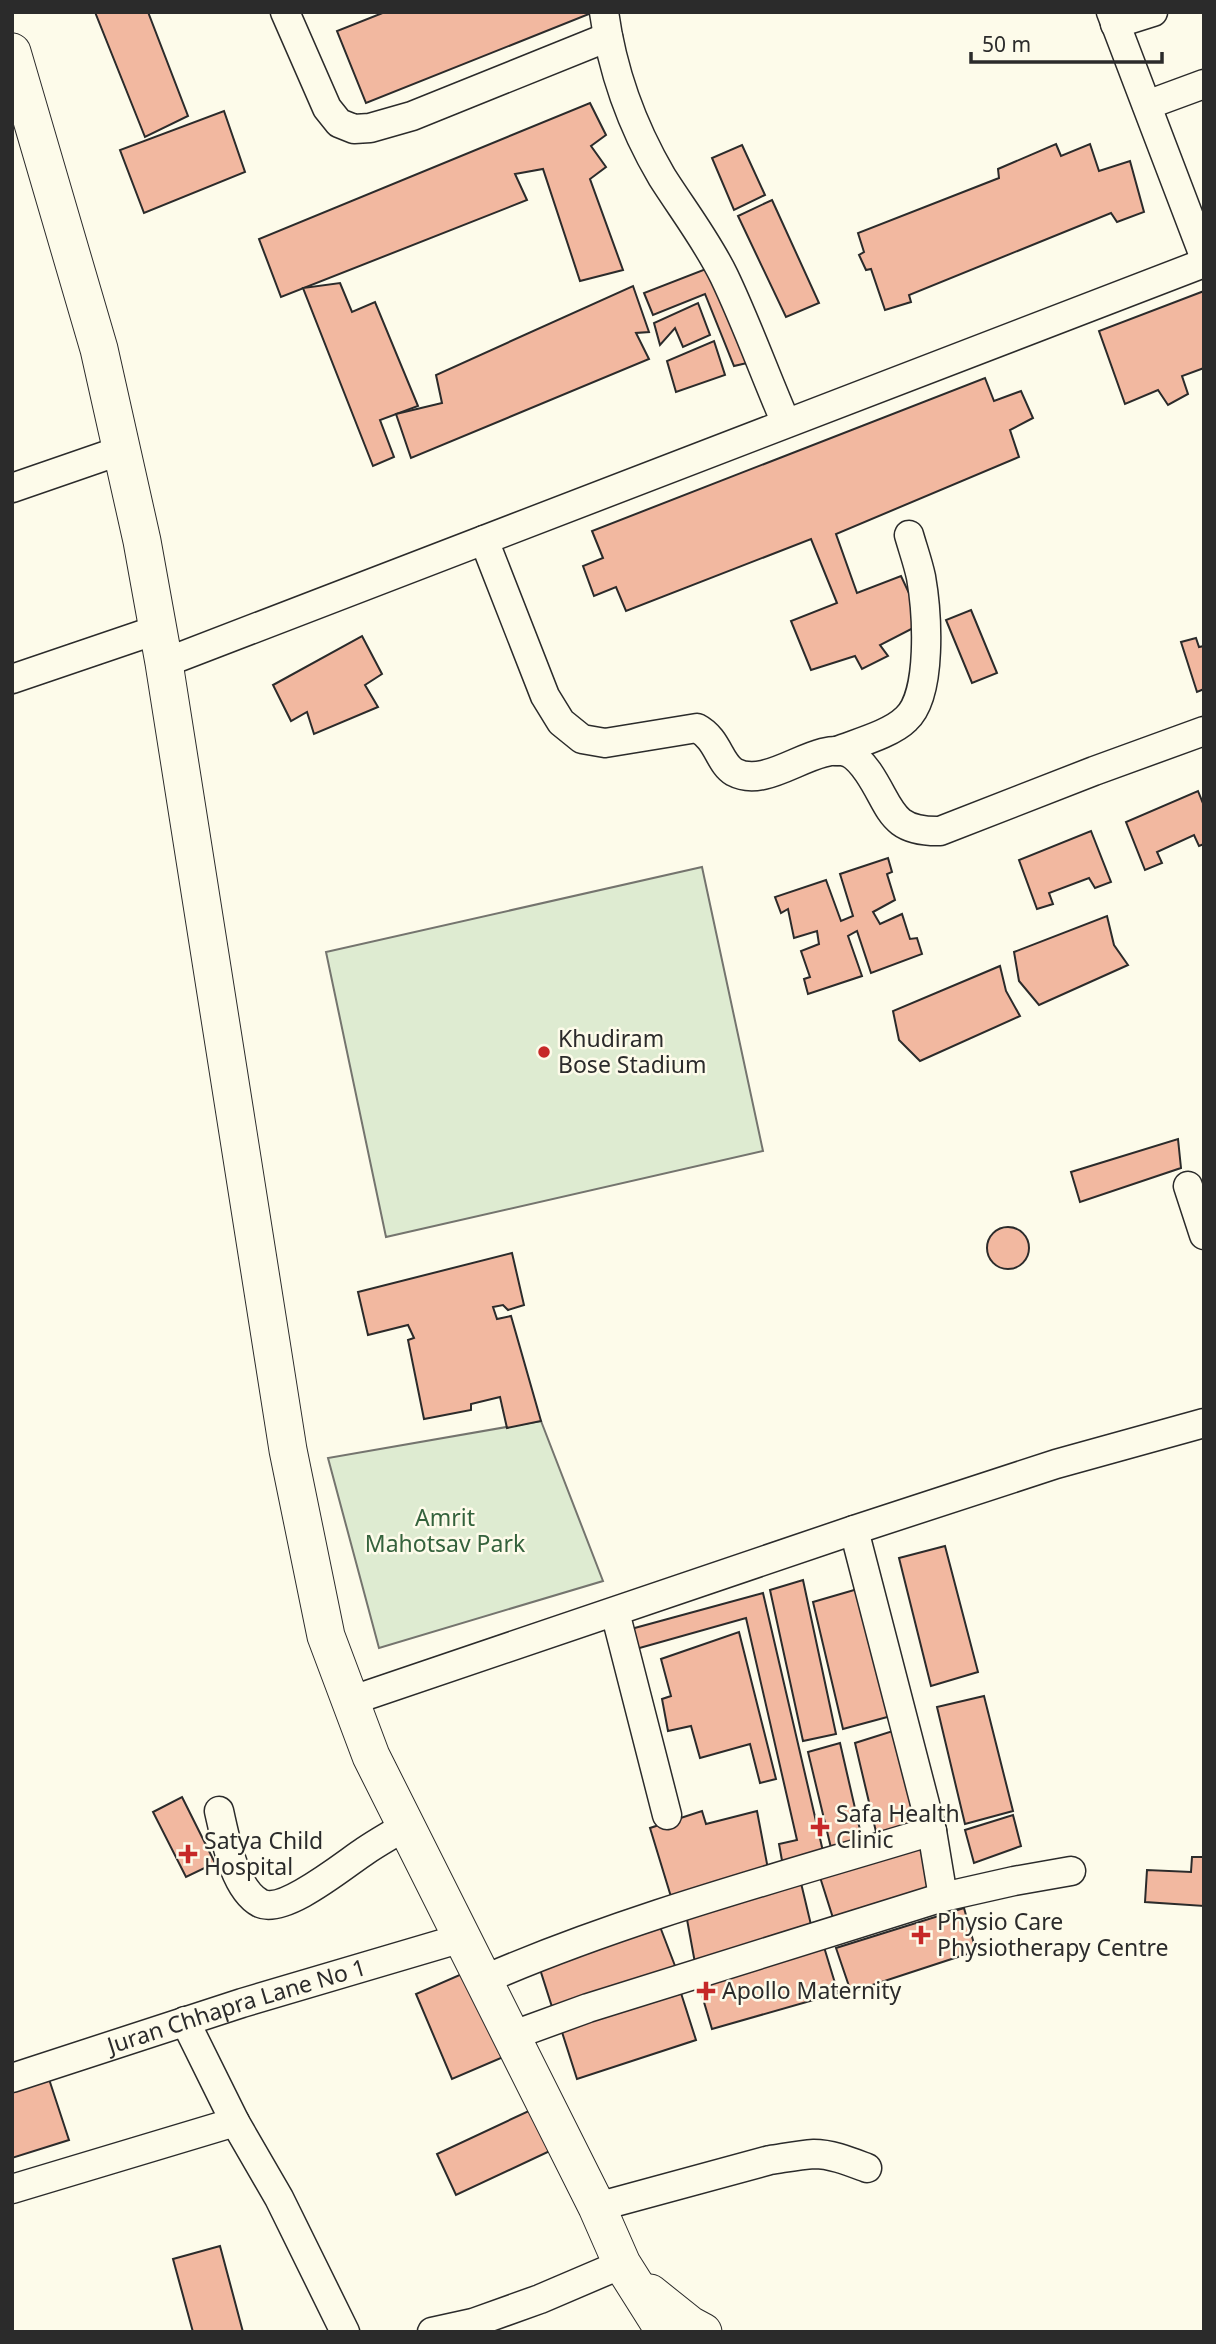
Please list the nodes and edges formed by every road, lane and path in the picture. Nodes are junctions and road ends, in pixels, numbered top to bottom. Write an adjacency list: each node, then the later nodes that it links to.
1 (285, 12): 4 (street)
2 (1153, 12): 3 (street)
3 (1113, 18): 7 (street)
4 (606, 25): 11 (street)
5 (12, 52): 8 (main road)
6 (1204, 84): 7 (street)
7 (1147, 105): 9 (street)
8 (23, 125): 12 (main road)
9 (1204, 256)
10 (1204, 263): 11 (street)
11 (786, 423): 15 (street)
12 (122, 450): 13 (street); 16 (main road)
13 (12, 488)
14 (909, 535): 19 (street)
15 (484, 540): 16 (street); 19 (street)
16 (162, 646): 17 (street); 25 (main road)
17 (12, 679)
18 (1204, 732): 19 (street)
19 (837, 751)
20 (1188, 1186): 21 (street)
21 (1204, 1235)
22 (1204, 1423): 23 (street)
23 (854, 1530): 24 (street); 29 (street)
24 (615, 1612): 25 (street); 27 (street)
25 (350, 1701): 28 (main road)
26 (219, 1811): 28 (street)
27 (667, 1815)
28 (407, 1825): 32 (main road)
29 (932, 1832): 31 (street); 33 (street)
30 (1071, 1871): 31 (street)
31 (943, 1897): 35 (street)
32 (462, 1938): 33 (main road); 34 (street, Juran Chhapra Lane No 1)
33 (484, 1980): 35 (main road)
34 (185, 2021): 36 (street, Juran Chhapra Lane No 1); 37 (street)
35 (511, 2036): 40 (main road)
36 (12, 2078)
37 (235, 2122): 39 (street); 43 (street)
38 (867, 2168): 40 (street)
39 (12, 2189)
40 (597, 2207): 41 (main road)
41 (622, 2264): 42 (street); 45 (main road); 46 (main road)
42 (475, 2327): 44 (street)
43 (345, 2332)
44 (432, 2332)
45 (665, 2332)
46 (703, 2332)

